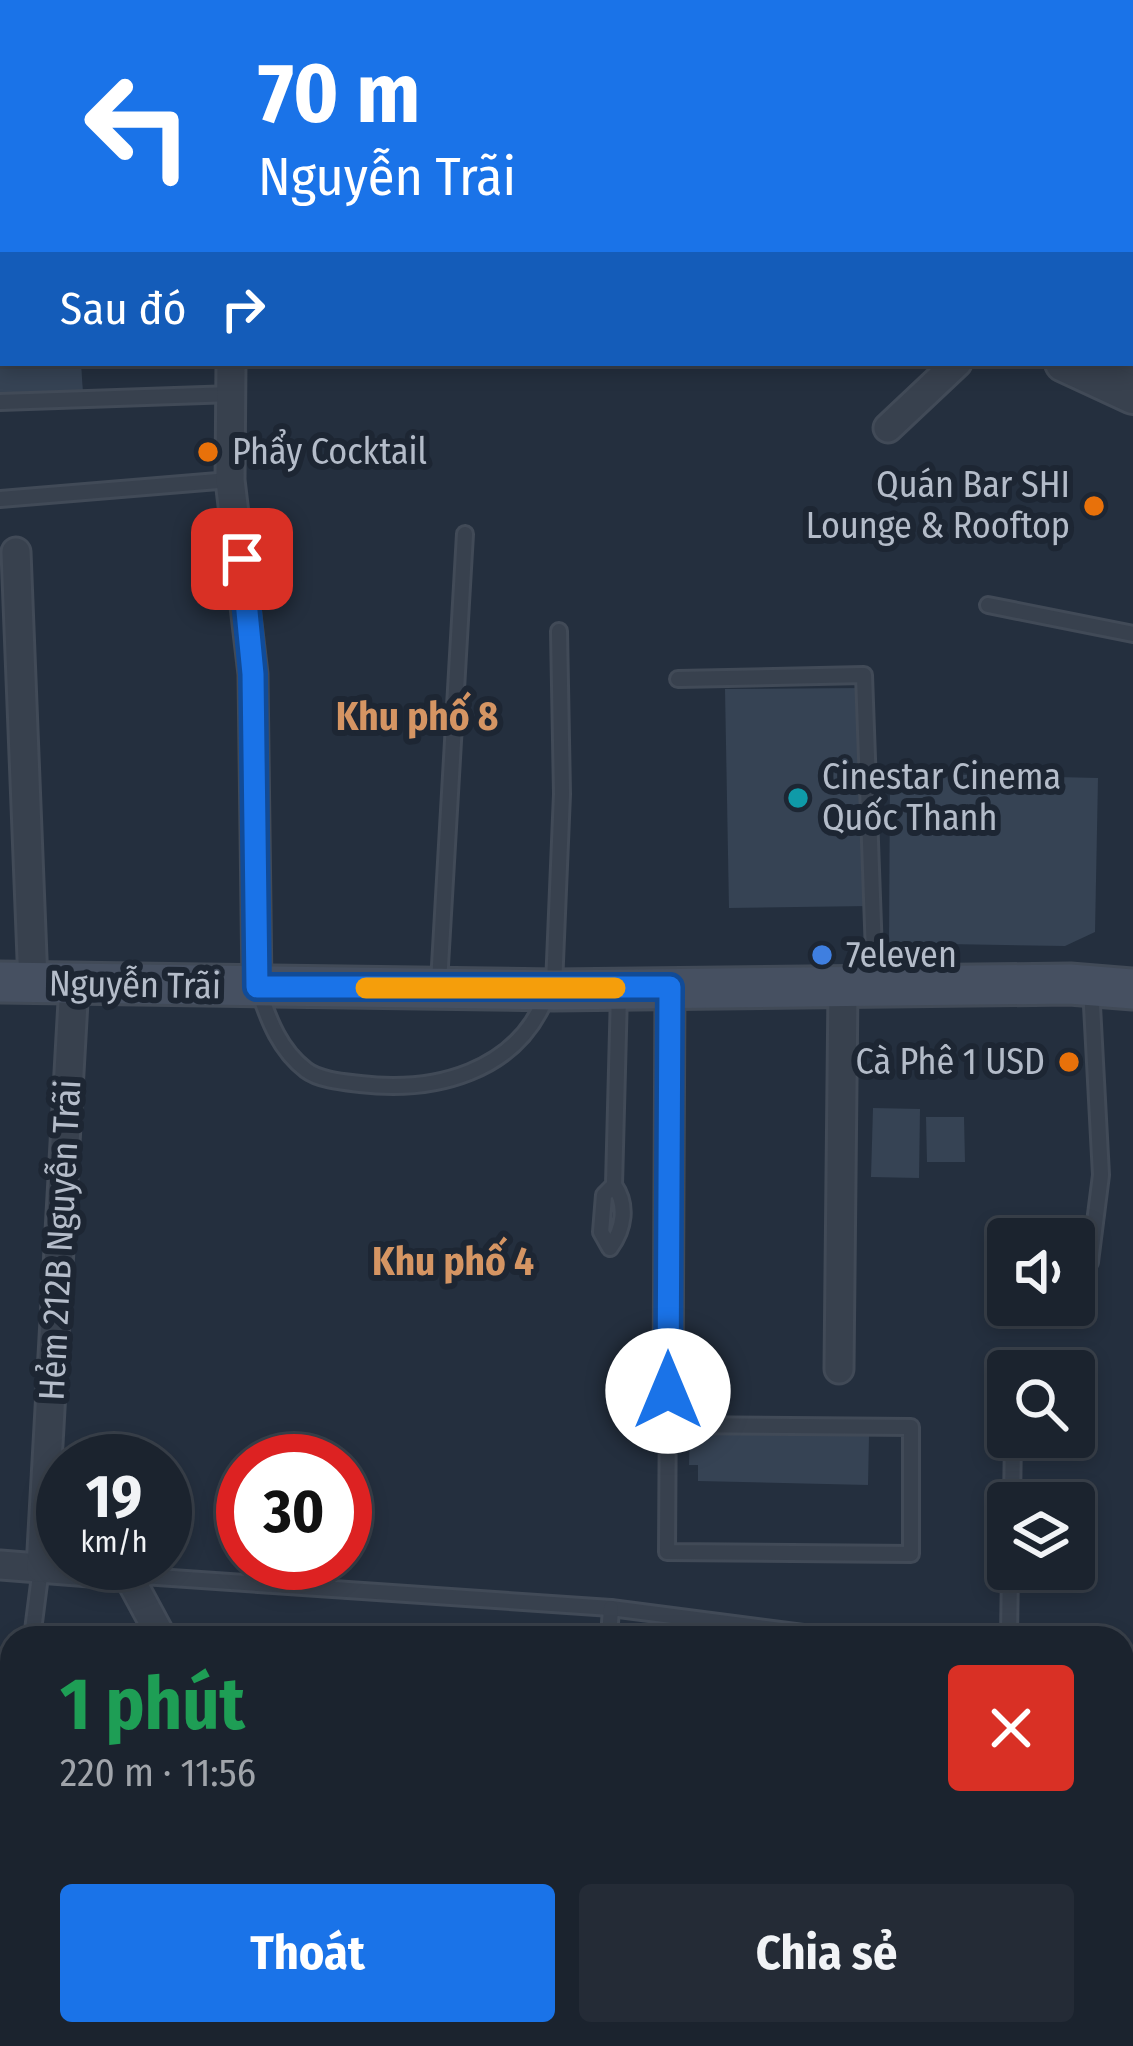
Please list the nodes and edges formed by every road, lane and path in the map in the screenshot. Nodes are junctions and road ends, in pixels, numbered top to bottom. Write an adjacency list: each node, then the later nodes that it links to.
1 (231, 366): 4 (street)
2 (954, 366): 7 (street)
3 (1071, 366): 5 (street)
4 (232, 394): 6 (lane); 8 (street)
5 (1133, 394)
6 (0, 402)
7 (888, 428)
8 (230, 480): 9 (lane); 19 (street)
9 (0, 499)
10 (465, 534): 22 (lane)
11 (16, 551): 16 (street)
12 (988, 604): 14 (lane)
13 (559, 631): 25 (lane)
14 (1133, 634)
15 (678, 679): 21 (lane)
16 (16, 983): 17 (main road, Nguyễn Trãi)
17 (74, 984): 19 (main road, Nguyễn Trãi); 31 (street, Hẻm 212B Nguyễn Trãi)
18 (1091, 985): 21 (main road, Nguyễn Trãi); 24 (main road, Nguyễn Trãi); 27 (lane)
19 (257, 987): 22 (main road, Nguyễn Trãi); 25 (lane)
20 (670, 987): 21 (main road, Nguyễn Trãi); 23 (main road, Nguyễn Trãi); 29 (street)
21 (859, 987): 28 (street)
22 (439, 988): 25 (main road, Nguyễn Trãi)
23 (619, 988): 25 (main road, Nguyễn Trãi); 26 (lane)
24 (1133, 989)
25 (551, 990)
26 (614, 1184)
27 (1095, 1222)
28 (839, 1369)
29 (668, 1391): 30 (lane)
30 (668, 1425): 30 (lane)
31 (49, 1434)
32 (0, 1565): 33 (street)
33 (36, 1568)
34 (192, 1579): 38 (lane)
35 (38, 1590): 39 (lane, Hẻm 212B Nguyễn Trãi)
36 (136, 1590): 40 (street)
37 (1010, 1590): 43 (lane)
38 (610, 1608): 41 (lane); 42 (lane)
39 (34, 1626)
40 (156, 1626)
41 (610, 1626)
42 (749, 1626)
43 (1009, 1626)

